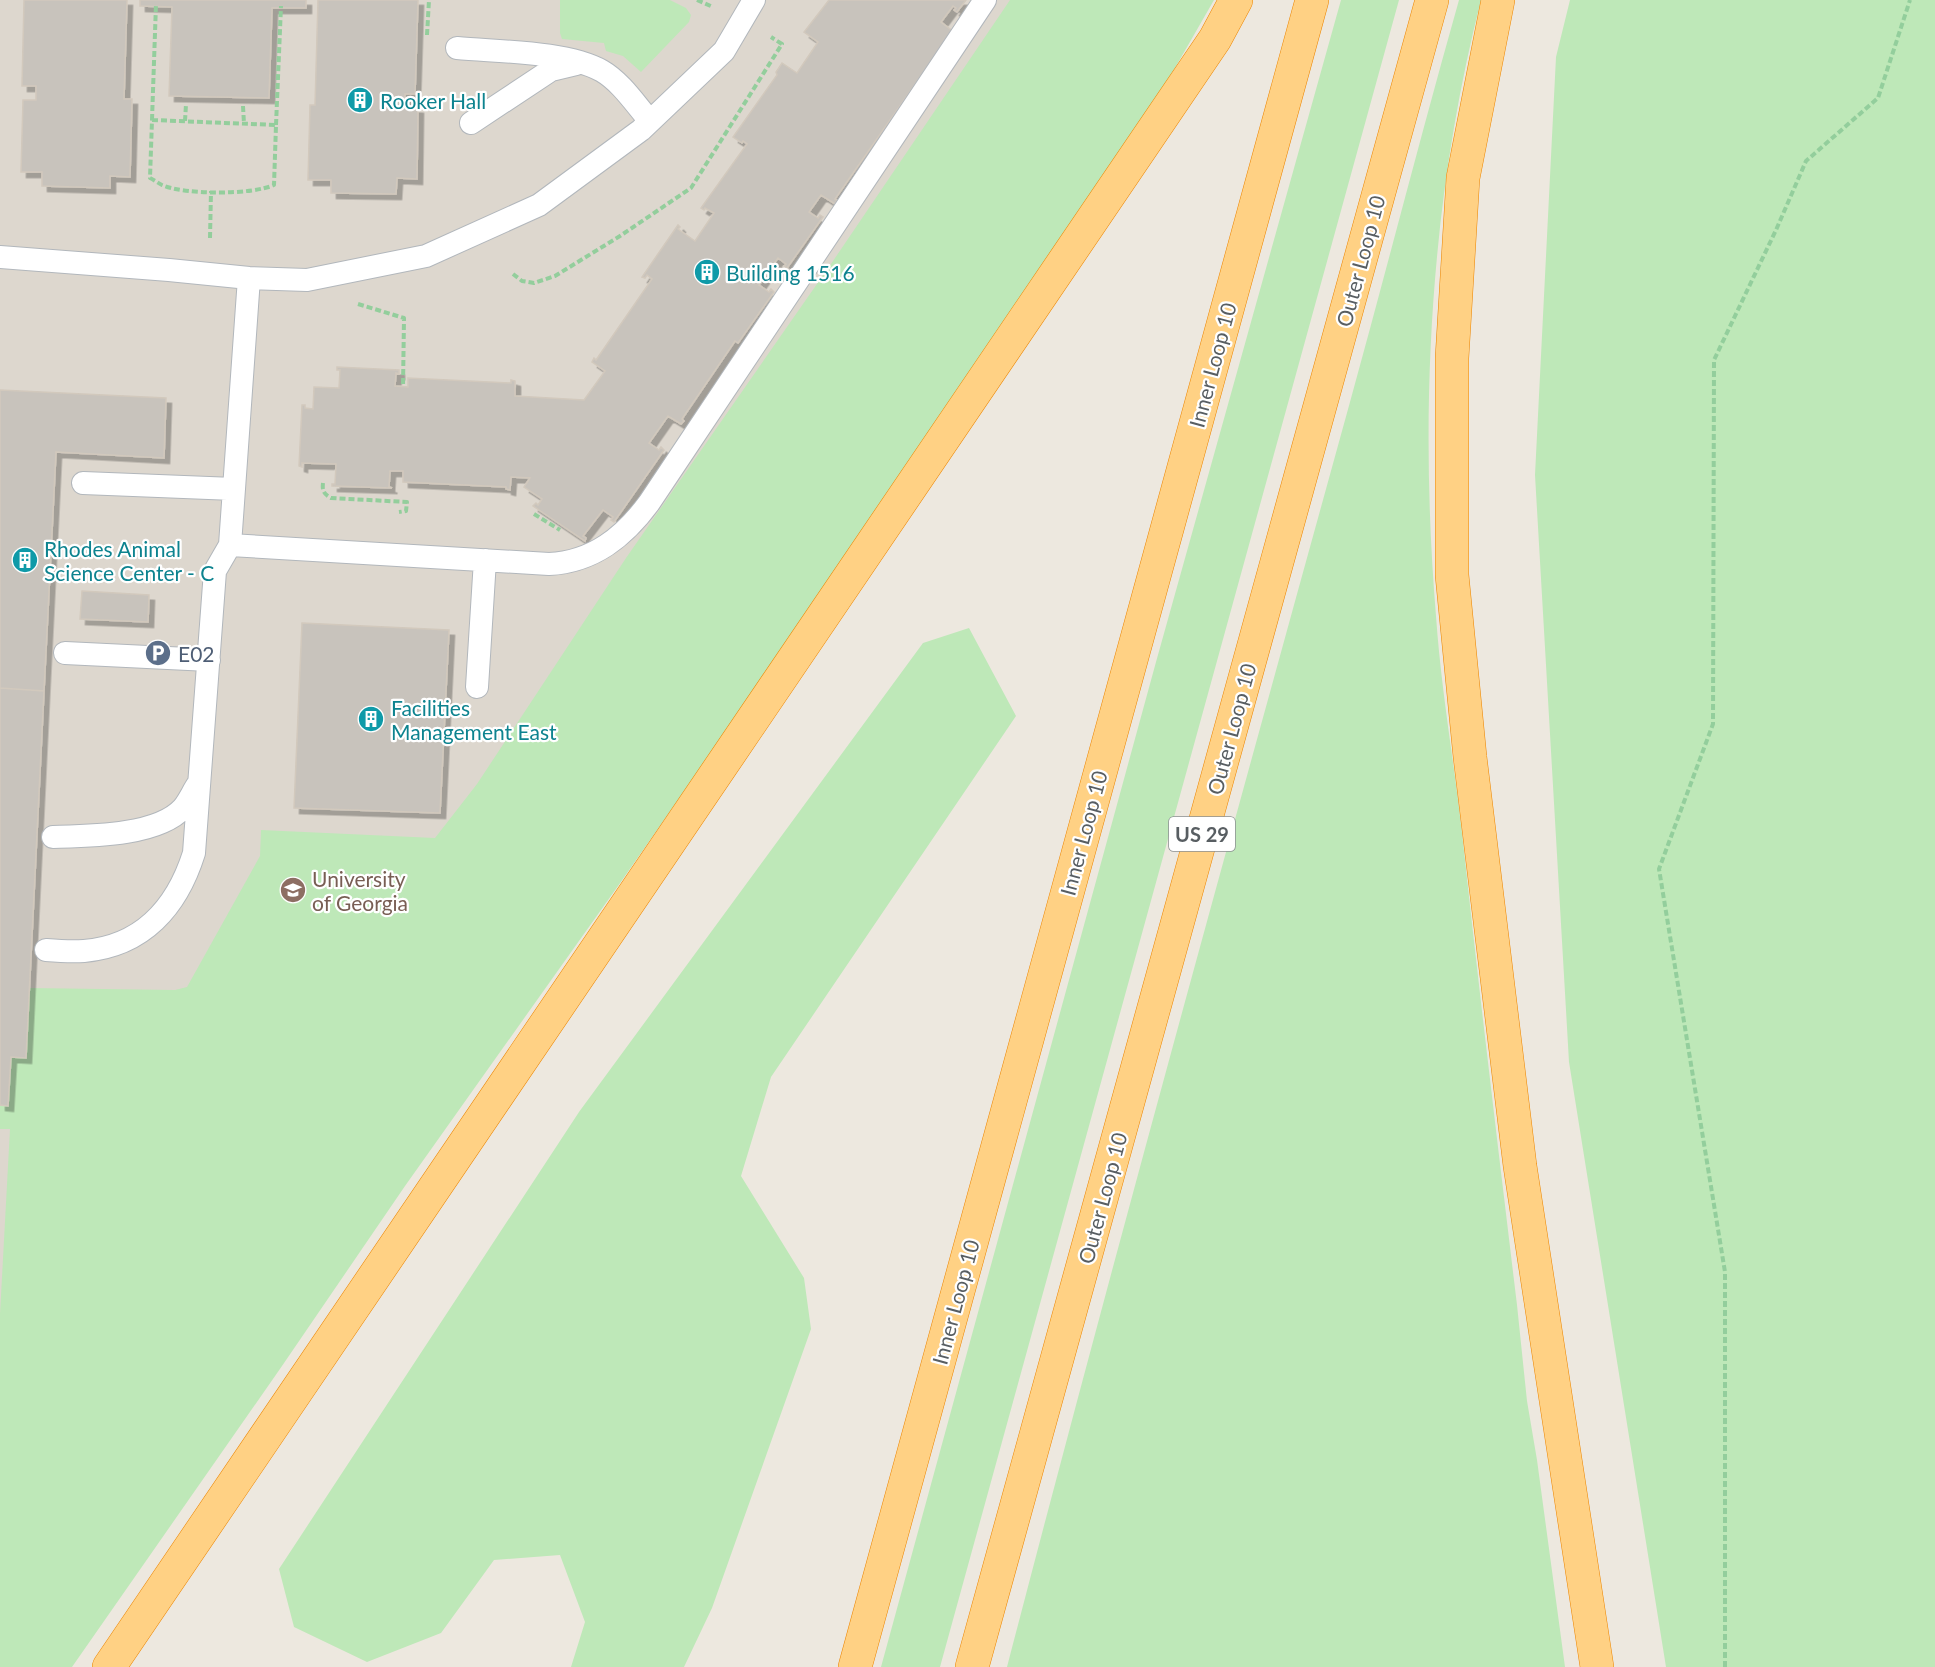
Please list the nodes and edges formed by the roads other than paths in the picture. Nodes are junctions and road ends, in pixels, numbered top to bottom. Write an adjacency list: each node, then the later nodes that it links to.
1 (753, 0): 9 (lane)
2 (985, 0): 16 (lane)
3 (1236, 0): 23 (highway)
4 (1312, 0): 24 (highway, Inner Loop 10)
5 (1432, 0): 25 (highway, Outer Loop 10 / US 29)
6 (1498, 0): 26 (highway)
7 (458, 48): 8 (lane)
8 (581, 63): 9 (lane); 10 (lane)
9 (650, 121): 12 (lane)
10 (471, 123)
11 (0, 257): 12 (lane)
12 (249, 278): 14 (lane)
13 (83, 483): 14 (lane)
14 (234, 489): 15 (lane)
15 (230, 545): 16 (lane); 18 (lane)
16 (485, 560): 19 (lane)
17 (65, 653): 18 (lane)
18 (209, 660): 20 (lane)
19 (477, 687)
20 (200, 780): 21 (lane); 22 (lane)
21 (53, 837)
22 (46, 950)
23 (109, 1667)
24 (855, 1667)
25 (972, 1667)
26 (1598, 1667)

